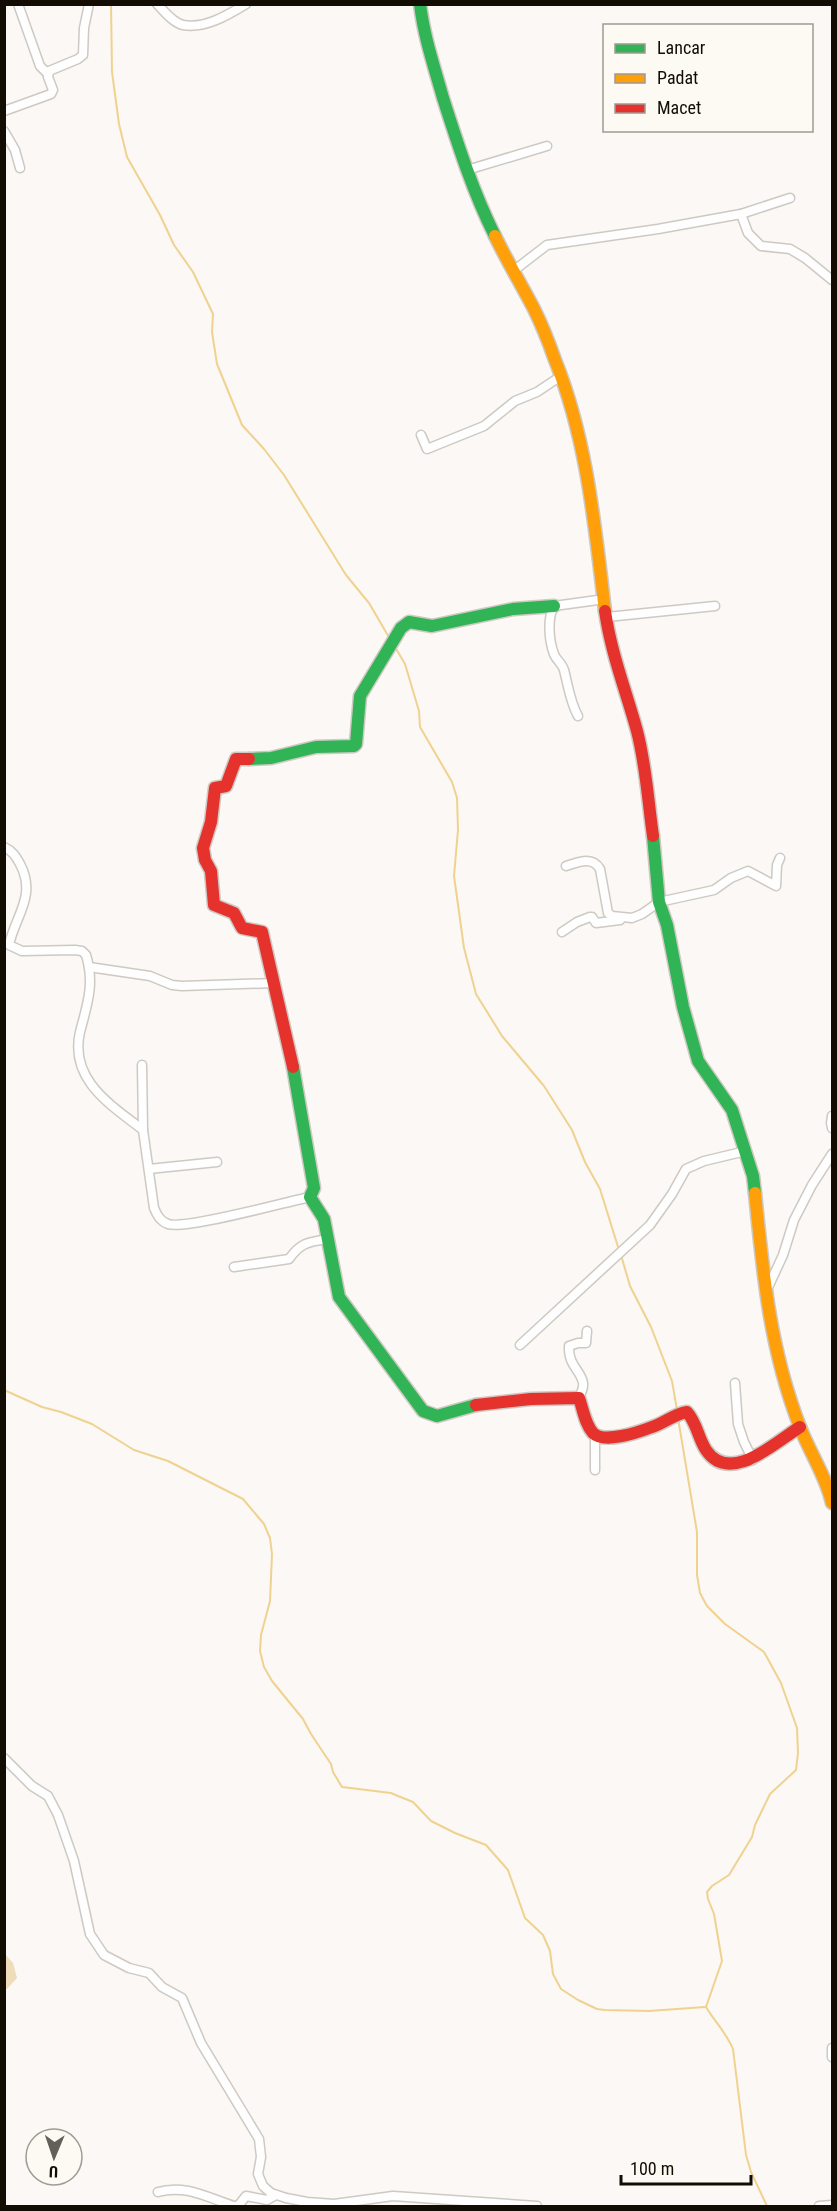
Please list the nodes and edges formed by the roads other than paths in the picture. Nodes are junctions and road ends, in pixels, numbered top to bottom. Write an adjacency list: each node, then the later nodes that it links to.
1 (18, 4): 6 (street)
2 (89, 4): 6 (street)
3 (157, 4): 4 (street)
4 (246, 4)
5 (420, 4): 11 (street)
6 (48, 74): 7 (street)
7 (4, 111)
8 (4, 131): 10 (street)
9 (547, 146): 11 (street)
10 (20, 168)
11 (467, 170): 14 (street)
12 (790, 198): 13 (street)
13 (741, 214): 14 (street); 15 (street)
14 (512, 273): 16 (street)
15 (832, 280)
16 (561, 376): 17 (street); 18 (street)
17 (421, 435)
18 (605, 599): 19 (street); 21 (street)
19 (554, 606): 22 (street); 30 (street)
20 (715, 606): 21 (street)
21 (607, 617): 26 (street)
22 (578, 716)
23 (4, 847): 29 (street)
24 (780, 858): 26 (street)
25 (566, 866): 27 (street)
26 (659, 902): 27 (street); 35 (street)
27 (632, 918): 28 (street)
28 (562, 932)
29 (89, 968): 30 (street); 34 (street)
30 (274, 983): 39 (street)
31 (142, 1065): 34 (street)
32 (832, 1116): 33 (street)
33 (832, 1128)
34 (143, 1130): 38 (street)
35 (746, 1151): 42 (street); 44 (street)
36 (832, 1155): 42 (street)
37 (217, 1162): 38 (street)
38 (149, 1169): 39 (street)
39 (310, 1197): 40 (street)
40 (328, 1239): 41 (street); 46 (street)
41 (234, 1267)
42 (765, 1294): 47 (street)
43 (587, 1330): 46 (street)
44 (520, 1345)
45 (735, 1383): 49 (street)
46 (579, 1398): 48 (street)
47 (800, 1427): 49 (street); 51 (street)
48 (595, 1437): 49 (street); 50 (street)
49 (753, 1460)
50 (596, 1470)
51 (832, 1503)
52 (4, 1758): 56 (street)
53 (832, 2048): 54 (street)
54 (832, 2057)
55 (158, 2192): 56 (street)
56 (276, 2195): 58 (street)
57 (832, 2205): 59 (street)
58 (537, 2206)
59 (819, 2206)

